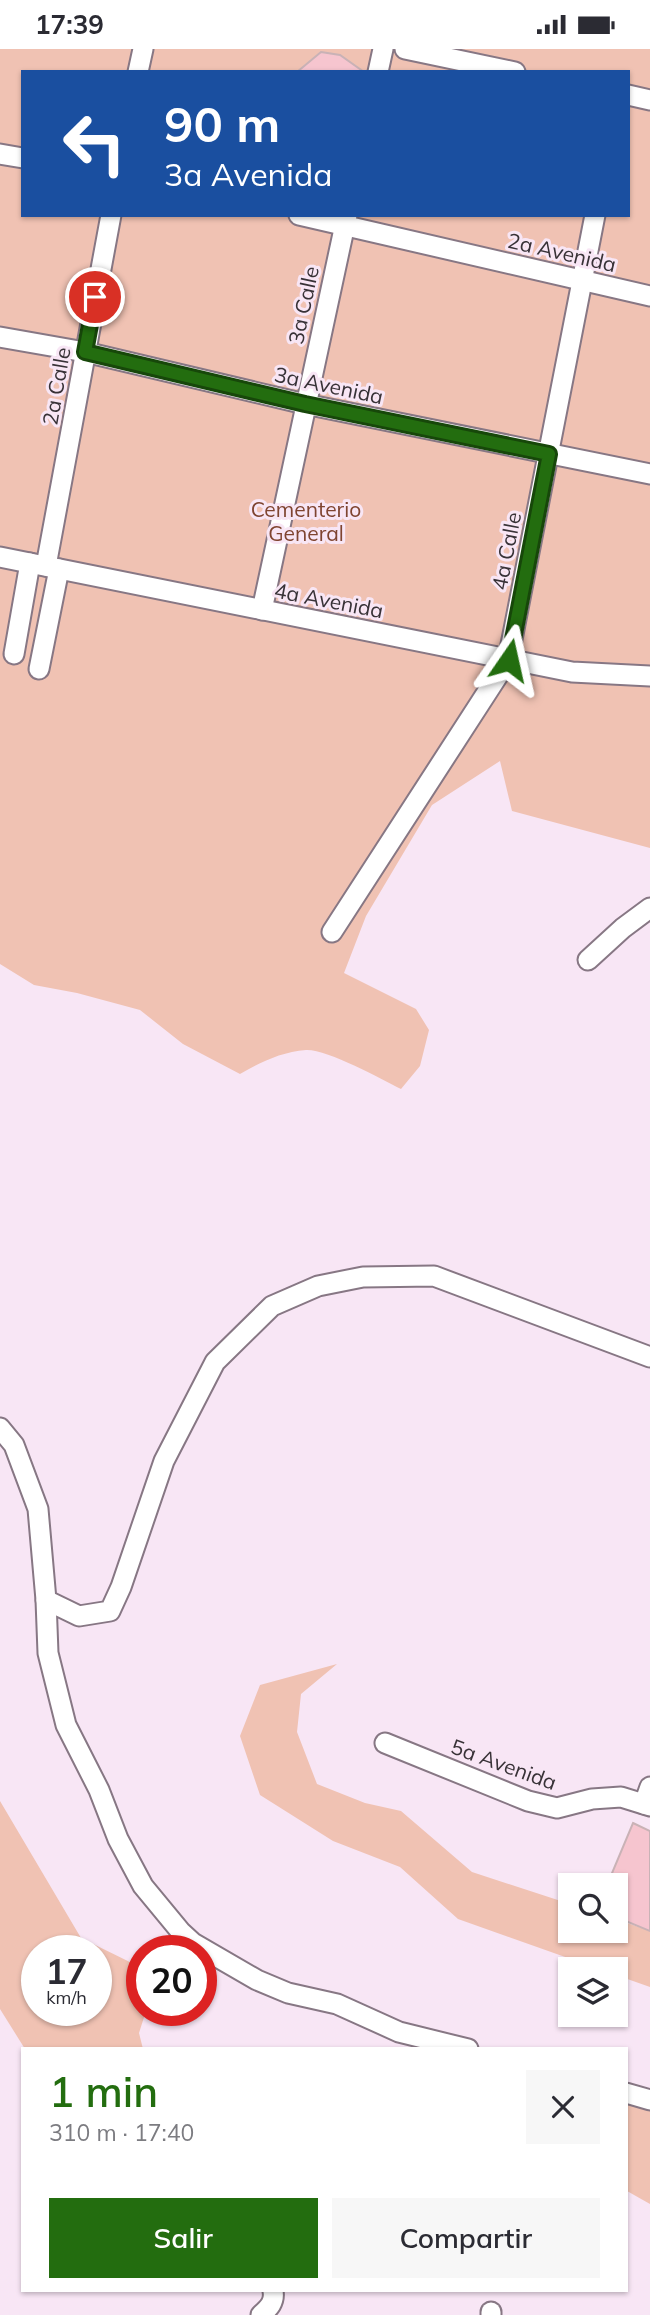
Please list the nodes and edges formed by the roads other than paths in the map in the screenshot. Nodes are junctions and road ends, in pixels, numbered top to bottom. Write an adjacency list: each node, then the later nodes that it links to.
1 (143, 49): 4 (street)
2 (383, 49): 5 (street)
3 (405, 49): 6 (street)
4 (138, 70)
5 (378, 70)
6 (505, 70)
7 (630, 95): 8 (street)
8 (650, 100)
9 (0, 154): 10 (street)
10 (21, 158)
11 (111, 217): 18 (street, 2a Calle)
12 (317, 217): 14 (street, 2a Avenida)
13 (595, 217): 15 (street, 4a Calle)
14 (345, 220): 15 (street, 2a Avenida); 19 (street, 3a Calle)
15 (583, 281): 16 (street, 2a Avenida); 20 (street, 4a Calle)
16 (650, 296)
17 (0, 337): 18 (street, 3a Avenida)
18 (85, 352): 19 (street, 3a Avenida); 23 (street, 2a Calle)
19 (305, 404): 20 (street, 3a Avenida); 24 (street, 3a Calle)
20 (549, 454): 21 (street, 3a Avenida); 26 (street, 4a Calle)
21 (650, 474)
22 (0, 557): 23 (street, 4a Avenida)
23 (45, 566): 24 (street, 4a Avenida); 25 (street); 27 (street)
24 (262, 610): 26 (street, 4a Avenida)
25 (14, 654)
26 (509, 660): 28 (street, 4a Avenida); 30 (street, 4a Calle)
27 (39, 670)
28 (650, 676)
29 (650, 908): 31 (street)
30 (332, 932)
31 (588, 960)
32 (650, 1357): 34 (street)
33 (0, 1428): 34 (street)
34 (46, 1600): 37 (street)
35 (385, 1743): 36 (street, 5a Avenida)
36 (648, 1799)
37 (460, 2047)
38 (628, 2094): 39 (street)
39 (650, 2100)
40 (273, 2292): 41 (street)
41 (261, 2315)

